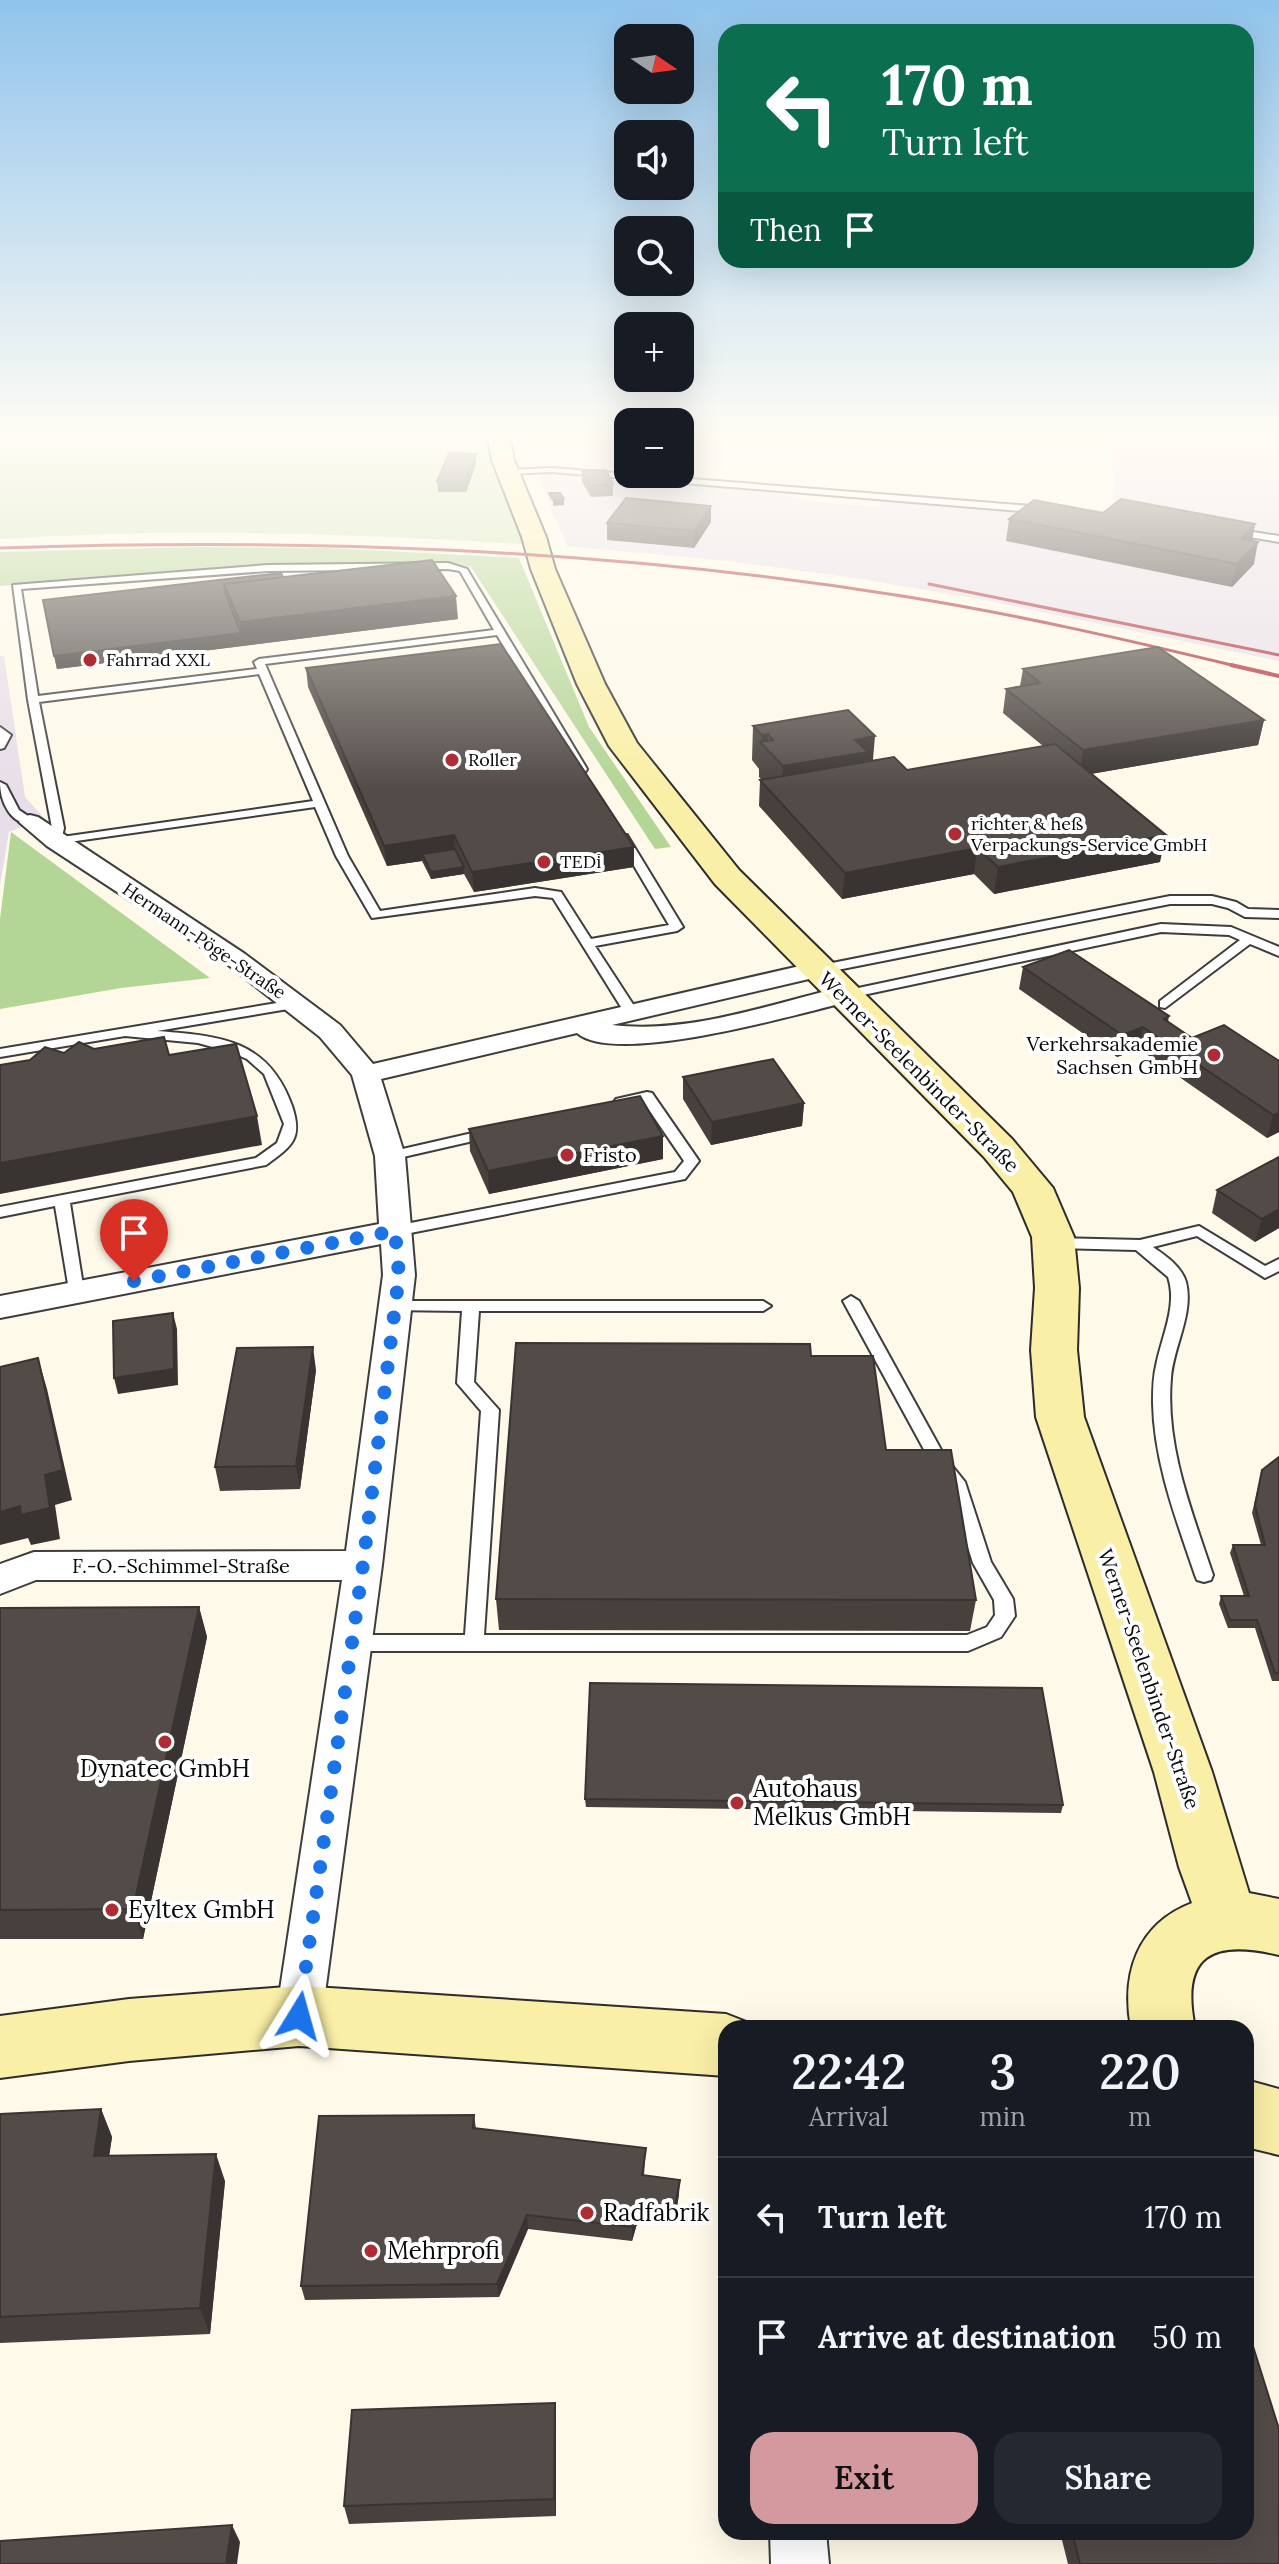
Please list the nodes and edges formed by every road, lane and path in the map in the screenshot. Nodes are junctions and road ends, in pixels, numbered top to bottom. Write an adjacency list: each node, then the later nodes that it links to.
1 (538, 551): 21 (main road, Werner-Seelenbinder-Straße)
2 (500, 632): 3 (lane); 4 (lane); 7 (lane)
3 (262, 671): 4 (lane); 9 (lane)
4 (33, 700): 12 (lane)
5 (0, 730): 6 (lane)
6 (0, 746)
7 (589, 780)
8 (0, 785): 11 (lane)
9 (319, 803): 12 (lane); 17 (lane)
10 (613, 820): 17 (lane)
11 (30, 822): 12 (street, Hermann-Pöge-Straße)
12 (55, 841): 22 (street, Hermann-Pöge-Straße)
13 (1245, 913): 14 (lane); 15 (lane); 18 (lane)
14 (1279, 914)
15 (1231, 931): 16 (lane); 20 (lane)
16 (1249, 939): 19 (lane); 23 (lane)
17 (589, 943): 24 (lane)
18 (921, 949): 20 (lane); 21 (lane)
19 (1279, 952)
20 (899, 982): 21 (lane)
21 (830, 983): 24 (street); 25 (street); 35 (main road, Werner-Seelenbinder-Straße)
22 (295, 1004): 26 (lane); 28 (street, Hermann-Pöge-Straße)
23 (1165, 1004)
24 (631, 1012): 25 (street)
25 (562, 1028): 28 (street)
26 (123, 1032): 27 (lane); 32 (lane)
27 (0, 1053)
28 (366, 1074): 31 (street, Hermann-Pöge-Straße)
29 (605, 1106): 34 (lane)
30 (512, 1128): 31 (lane)
31 (390, 1156): 34 (street, Hermann-Pöge-Straße)
32 (62, 1200): 33 (lane); 38 (lane)
33 (0, 1212)
34 (395, 1231): 38 (street); 40 (street)
35 (1053, 1243): 36 (lane); 49 (main road, Werner-Seelenbinder-Straße)
36 (1140, 1245): 37 (lane); 45 (lane)
37 (1279, 1264)
38 (76, 1292): 43 (street)
39 (851, 1301): 48 (lane)
40 (395, 1306): 41 (lane); 44 (street)
41 (471, 1306): 42 (lane); 48 (lane)
42 (763, 1306)
43 (0, 1307)
44 (363, 1565): 46 (street, F.-O.-Schimmel-Straße); 47 (street)
45 (1204, 1575)
46 (0, 1579)
47 (353, 1643): 48 (lane); 50 (street)
48 (474, 1643)
49 (1254, 1923): 51 (main road, Werner-Seelenbinder-Straße)
50 (299, 2016): 52 (main road); 53 (main road)
51 (1160, 2020)
52 (718, 2044)
53 (0, 2047)
54 (1254, 2117): 55 (main road)
55 (1279, 2122)
56 (798, 2540): 57 (street)
57 (800, 2564)

